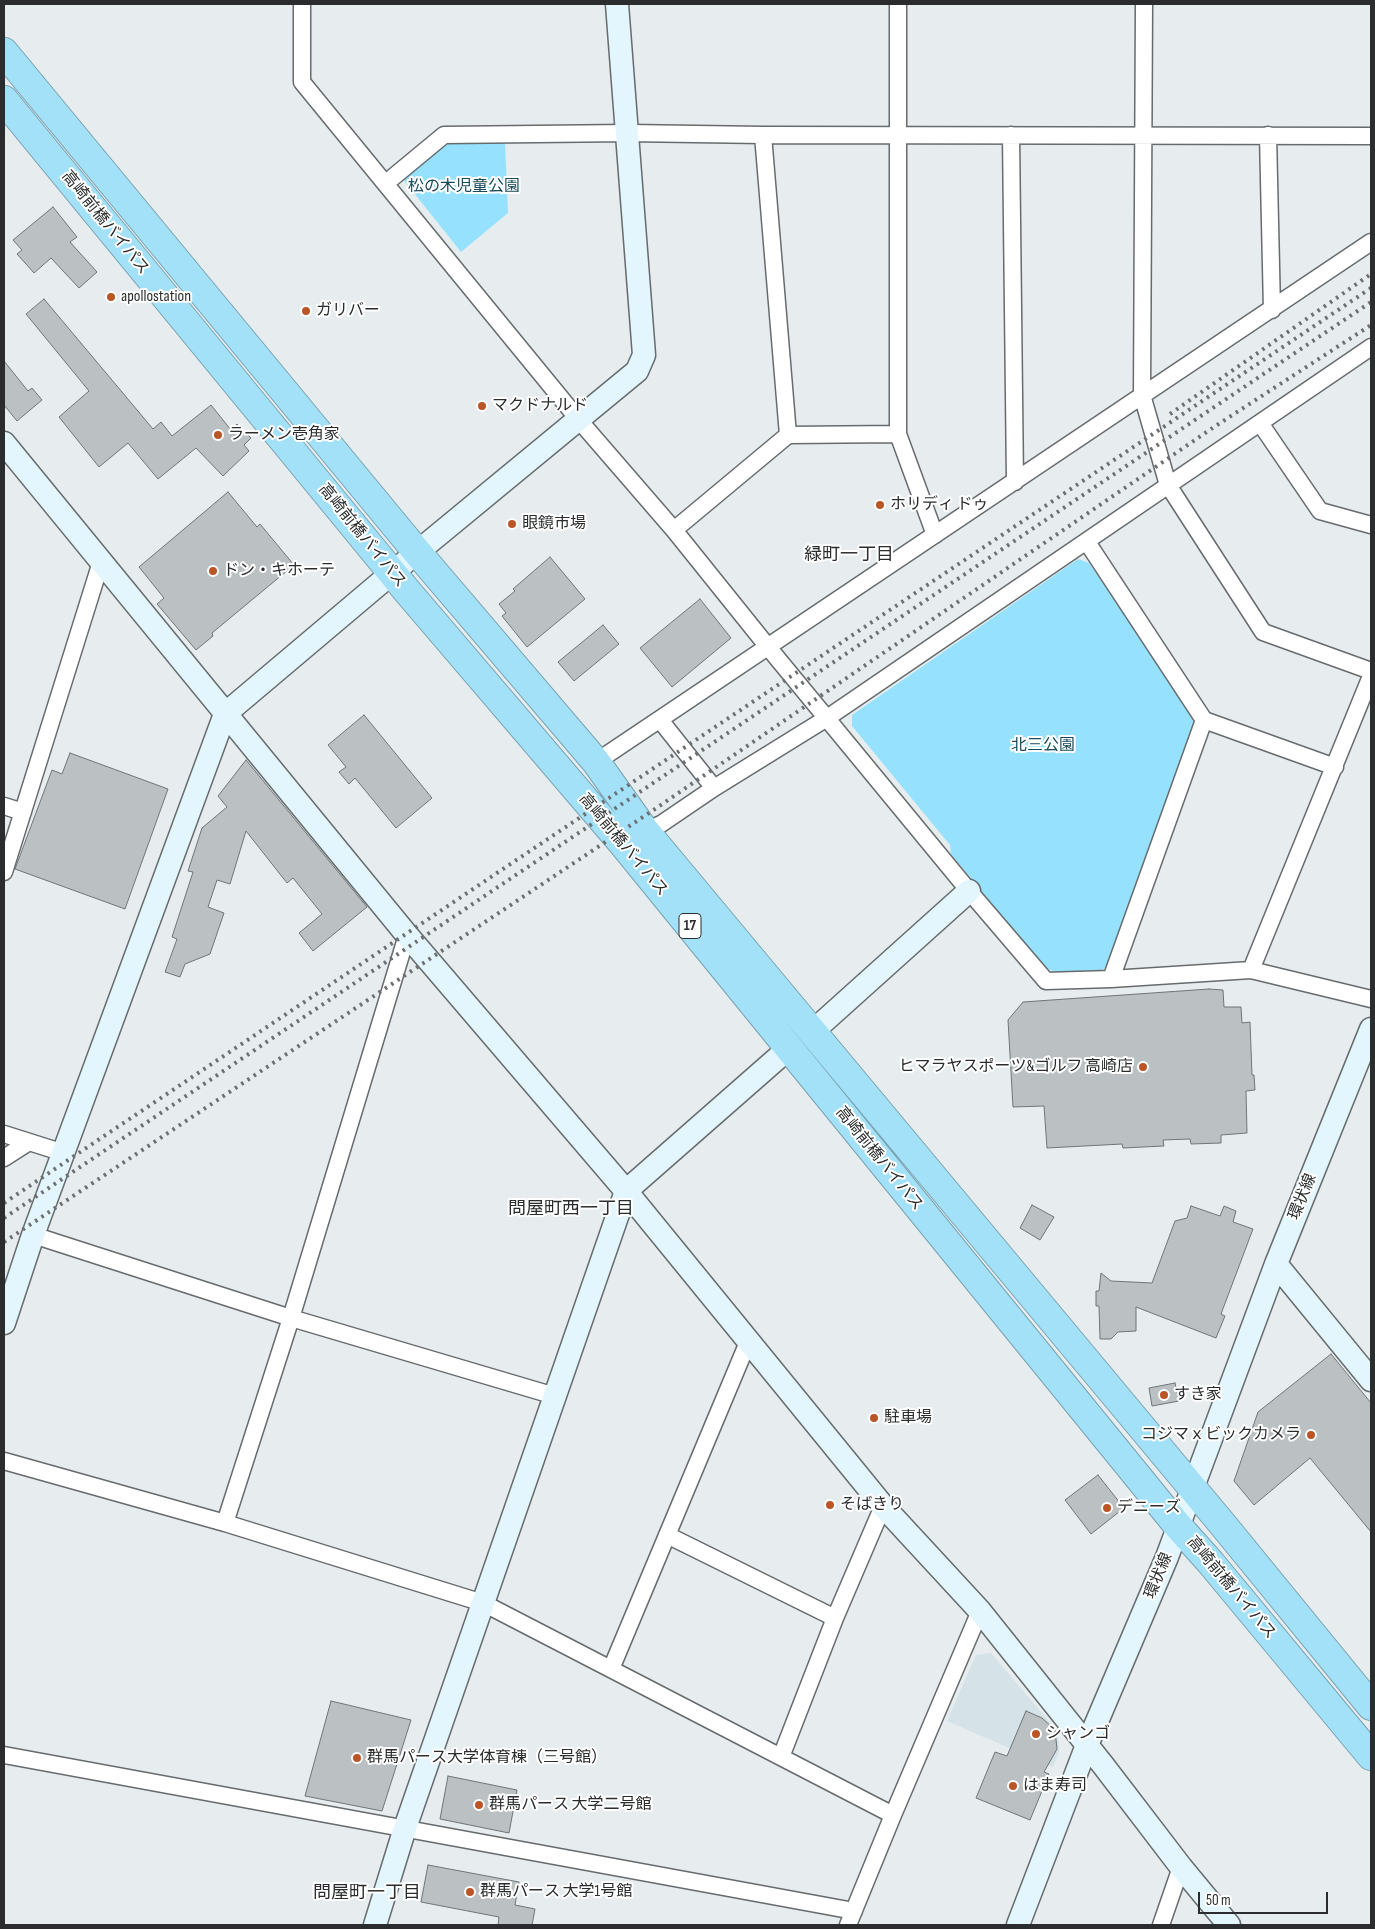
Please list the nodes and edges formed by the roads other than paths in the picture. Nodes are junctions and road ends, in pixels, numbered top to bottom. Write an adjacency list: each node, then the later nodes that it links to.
1 (302, 4): 14 (street)
2 (617, 4): 7 (street)
3 (898, 4): 9 (street)
4 (1144, 4): 11 (street)
5 (4, 52): 30 (highway, 高崎前橋バイパス / 17)
6 (4, 100): 32 (highway, 高崎前橋バイパス / 17)
7 (628, 133): 8 (street); 14 (street); 19 (street)
8 (763, 135): 9 (street); 22 (street)
9 (898, 135): 10 (street); 21 (street)
10 (1012, 135): 11 (street); 24 (street)
11 (1144, 135): 12 (street); 18 (street)
12 (1268, 135): 13 (street); 16 (street)
13 (1371, 136)
14 (386, 183): 19 (street)
15 (1371, 242): 16 (street)
16 (1272, 310): 18 (street)
17 (1368, 353): 20 (street)
18 (1142, 396): 24 (street); 25 (street)
19 (578, 419): 27 (street); 30 (street)
20 (1260, 423): 25 (street); 26 (street)
21 (898, 434): 22 (street); 28 (street)
22 (788, 435): 27 (street)
23 (4, 443): 31 (street)
24 (1015, 482): 28 (street)
25 (1168, 485): 29 (street); 34 (street)
26 (1371, 525)
27 (674, 530): 33 (street)
28 (935, 535): 33 (street)
29 (1087, 542): 37 (street); 39 (street)
30 (417, 552): 32 (street); 40 (highway, 高崎前橋バイパス / 17)
31 (102, 562): 36 (street); 44 (street)
32 (392, 573): 36 (street); 54 (highway, 高崎前橋バイパス / 17)
33 (768, 647): 37 (street); 38 (street)
34 (1371, 671)
35 (1371, 676): 41 (street)
36 (225, 714): 48 (street); 57 (street)
37 (827, 718): 42 (street); 47 (street)
38 (660, 720): 40 (street); 42 (street)
39 (1204, 720): 41 (street); 50 (street)
40 (596, 762): 45 (highway, 高崎前橋バイパス / 17)
41 (1335, 767): 49 (street)
42 (714, 788): 45 (street)
43 (4, 806): 44 (street)
44 (23, 812): 46 (street)
45 (645, 831): 53 (highway, 高崎前橋バイパス / 17)
46 (4, 872)
47 (969, 892): 50 (street); 53 (street)
48 (407, 935): 59 (street); 63 (street)
49 (1251, 970): 50 (street); 51 (street)
50 (1112, 979)
51 (1371, 998)
52 (1371, 1029): 61 (street, 環状線)
53 (811, 1033): 69 (highway, 高崎前橋バイパス / 17)
54 (789, 1048): 59 (street); 72 (highway, 高崎前橋バイパス / 17)
55 (4, 1134): 56 (street)
56 (29, 1142): 57 (street); 58 (street)
57 (64, 1153): 60 (street)
58 (4, 1158)
59 (626, 1191): 65 (street); 67 (street)
60 (33, 1235): 62 (street); 63 (street)
61 (1276, 1264): 66 (street); 69 (street, 環状線)
62 (9, 1286): 64 (street)
63 (291, 1318): 67 (street); 71 (street)
64 (4, 1323)
65 (748, 1342): 70 (street); 73 (street)
66 (1371, 1380)
67 (555, 1396): 74 (street)
68 (4, 1460): 71 (street)
69 (1193, 1489): 72 (street, 環状線); 78 (highway, 高崎前橋バイパス / 17)
70 (883, 1506): 75 (street); 76 (street)
71 (225, 1523): 74 (street)
72 (1178, 1526): 79 (street, 環状線); 81 (highway, 高崎前橋バイパス / 17)
73 (667, 1535): 76 (street); 77 (street)
74 (483, 1603): 77 (street); 84 (street)
75 (980, 1611): 79 (street); 83 (street)
76 (835, 1618): 82 (street)
77 (611, 1669): 82 (street)
78 (1371, 1706)
79 (1087, 1745): 85 (street); 88 (street, 環状線)
80 (4, 1755): 84 (street)
81 (1371, 1756)
82 (780, 1757): 83 (street)
83 (892, 1815): 86 (street)
84 (405, 1828): 86 (street); 87 (street)
85 (1181, 1866): 89 (street); 90 (street)
86 (851, 1918)
87 (375, 1925)
88 (1018, 1925)
89 (1161, 1925)
90 (1229, 1925)

